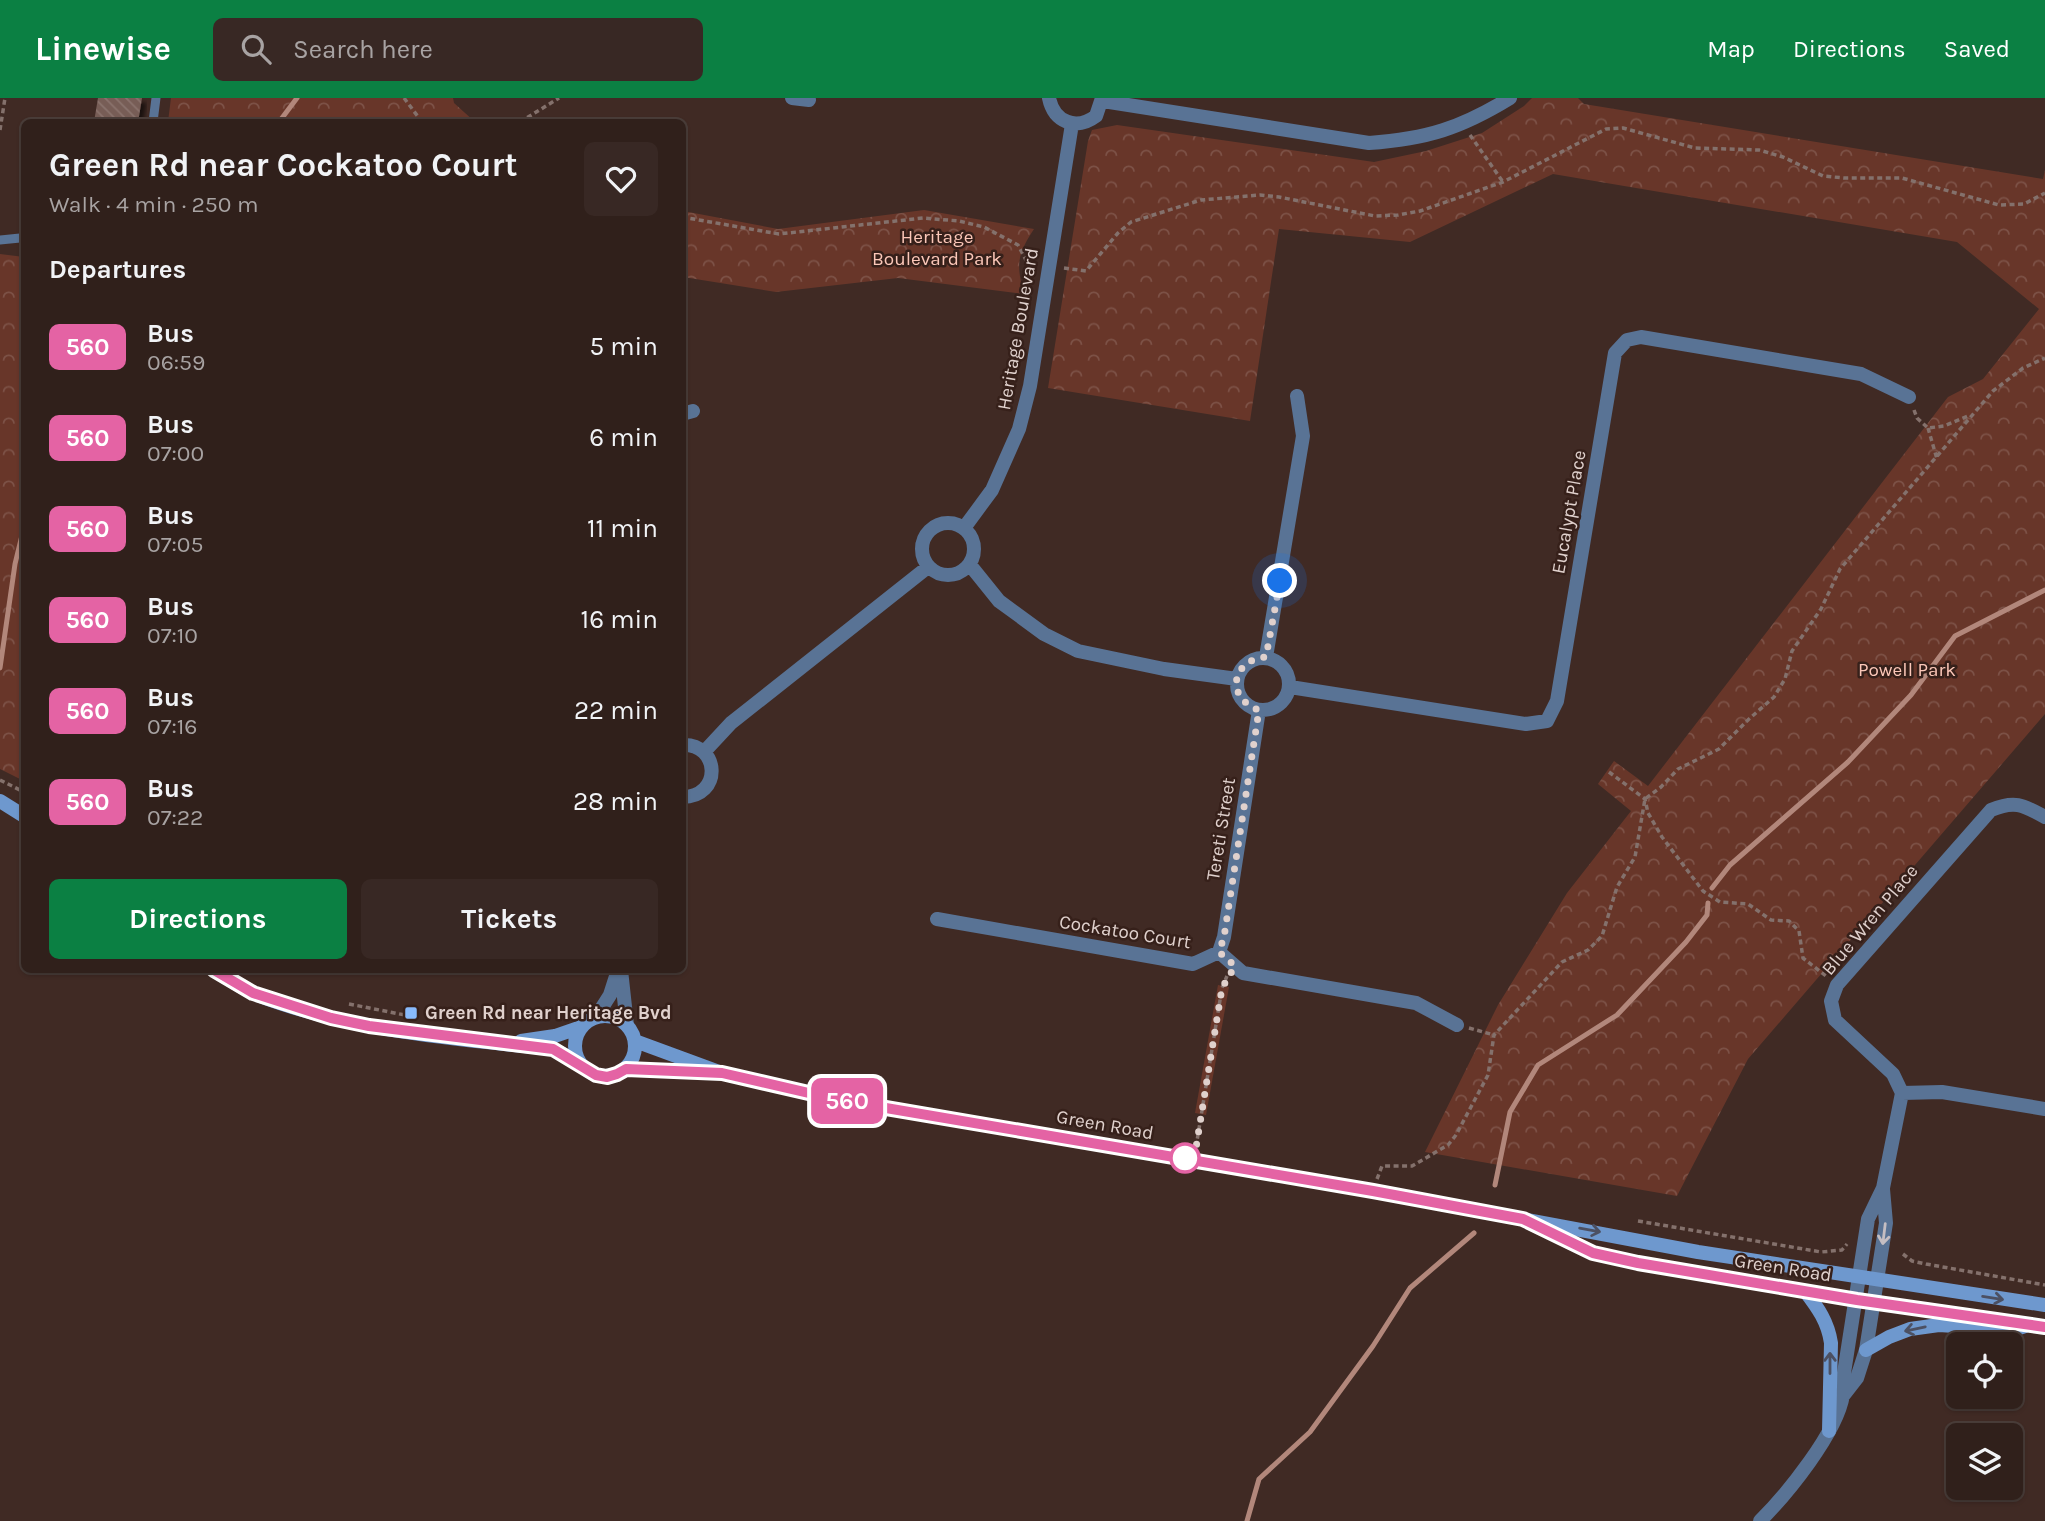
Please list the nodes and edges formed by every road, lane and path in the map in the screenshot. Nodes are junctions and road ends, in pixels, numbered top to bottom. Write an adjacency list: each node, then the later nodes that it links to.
1 (5, 98): 15 (path)
2 (156, 98): 10 (lane)
3 (404, 98): 11 (path)
4 (559, 98): 12 (path)
5 (792, 98): 9 (street)
6 (1049, 98): 13 (street)
7 (1510, 98): 14 (street)
8 (1103, 99): 13 (street); 14 (street)
9 (808, 100)
10 (153, 119)
11 (420, 119)
12 (525, 119)
13 (1072, 124): 21 (street, Heritage Boulevard)
14 (1463, 124): 16 (path)
15 (0, 130)
16 (1503, 182): 17 (path); 21 (path)
17 (2045, 193)
18 (686, 218): 21 (path)
19 (20, 238): 20 (lane)
20 (0, 240)
21 (1049, 265): 28 (street, Heritage Boulevard)
22 (2045, 358): 25 (path)
23 (1297, 396): 31 (street)
24 (1909, 397): 26 (path); 33 (street, Eucalypt Place)
25 (1970, 415): 26 (path); 27 (path)
26 (1928, 428): 27 (path)
27 (1937, 459): 41 (path)
28 (964, 527): 29 (street); 30 (street)
29 (970, 565): 30 (street); 32 (street)
30 (928, 567): 36 (street)
31 (1266, 657): 32 (street); 33 (street)
32 (1237, 679): 34 (street)
33 (1290, 687): 34 (street)
34 (1259, 710): 46 (street, Tereti Street)
35 (686, 746): 36 (street)
36 (704, 752): 40 (street)
37 (1609, 772): 41 (path)
38 (0, 780): 39 (path)
39 (21, 790)
40 (686, 796)
41 (1645, 799): 51 (path); 58 (path)
42 (0, 801): 43 (street)
43 (21, 814)
44 (2045, 817): 51 (street, Blue Wren Place)
45 (937, 919): 46 (street, Cockatoo Court)
46 (1219, 952): 47 (street)
47 (1235, 966): 56 (street); 66 (path)
48 (219, 973): 60 (street)
49 (618, 973): 54 (street)
50 (619, 973): 55 (street)
51 (1837, 985): 64 (street, Blue Wren Place)
52 (339, 1002): 53 (path)
53 (411, 1016)
54 (596, 1017): 55 (street); 57 (street)
55 (627, 1025): 59 (street)
56 (1457, 1025): 58 (path)
57 (581, 1027): 60 (street); 61 (street)
58 (1494, 1035): 68 (path)
59 (635, 1041): 62 (street); 63 (street, Green Road)
60 (499, 1044): 61 (street)
61 (580, 1063): 62 (street)
62 (626, 1069): 63 (street, Green Road)
63 (722, 1073): 66 (street, Green Road)
64 (1902, 1093): 65 (street); 67 (street)
65 (2045, 1109)
66 (1194, 1160): 68 (street, Green Road)
67 (1883, 1188): 73 (street); 74 (street, one-way to 74)
68 (1373, 1191): 69 (street, Green Road)
69 (1523, 1219): 73 (street, Green Road, one-way to 73); 76 (street, Green Road)
70 (1638, 1221): 71 (path)
71 (1852, 1234)
72 (1903, 1254): 75 (path)
73 (1860, 1277): 74 (street, Green Road); 77 (street)
74 (1878, 1280): 78 (street); 79 (street, Green Road, one-way to 79)
75 (2045, 1285)
76 (1805, 1291): 77 (street, Green Road); 84 (street, one-way to 76)
77 (1857, 1300): 78 (street, Green Road); 83 (street)
78 (1875, 1302): 80 (street, Green Road); 82 (street)
79 (2045, 1306)
80 (2030, 1325): 81 (street, Green Road); 82 (street, one-way to 82)
81 (2045, 1327)
82 (1866, 1350): 83 (street)
83 (1843, 1396): 84 (street)
84 (1829, 1431): 85 (street)
85 (1760, 1521)

